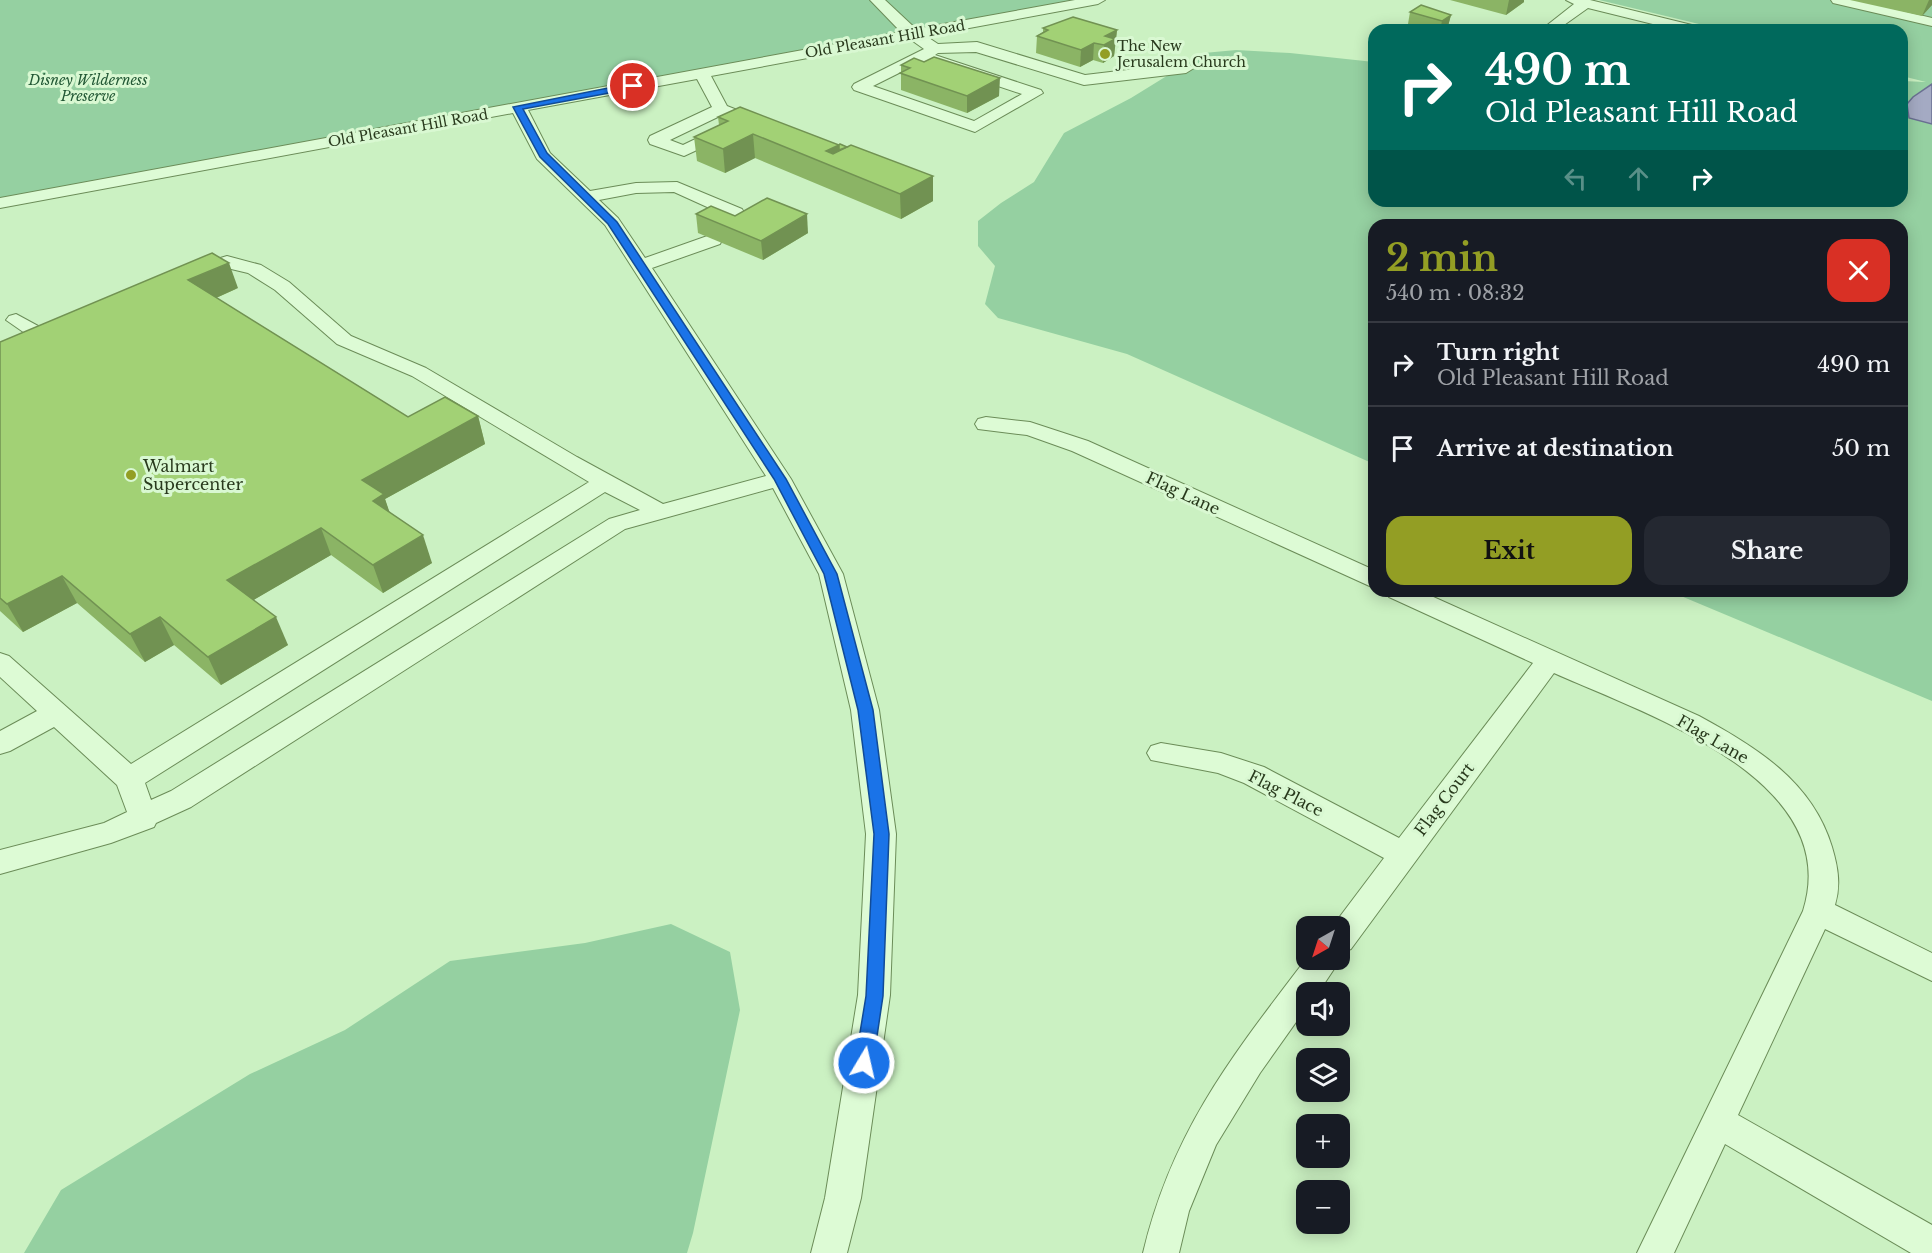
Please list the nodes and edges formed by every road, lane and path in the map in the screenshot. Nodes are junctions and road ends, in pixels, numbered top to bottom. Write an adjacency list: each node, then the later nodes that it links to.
1 (877, 0): 10 (street)
2 (1098, 0): 10 (street, Old Pleasant Hill Road)
3 (1838, 0): 6 (street)
4 (1579, 1): 5 (street); 7 (street)
5 (1626, 13): 8 (street); 9 (street)
6 (1932, 21)
7 (1554, 24)
8 (1611, 24)
9 (1650, 24)
10 (911, 33): 11 (street); 13 (street, Old Pleasant Hill Road)
11 (928, 52): 11 (street); 12 (street)
12 (1186, 68)
13 (702, 73): 14 (street, Old Pleasant Hill Road); 15 (street)
14 (518, 107): 16 (street); 17 (street, Old Pleasant Hill Road)
15 (721, 109)
16 (585, 196): 18 (street); 18 (street)
17 (0, 202)
18 (641, 266): 23 (street)
19 (176, 278): 24 (street)
20 (5, 319): 21 (street)
21 (0, 356)
22 (986, 424): 26 (street, Flag Lane)
23 (780, 479): 25 (street); 43 (street)
24 (605, 482): 25 (street); 33 (street)
25 (661, 512): 34 (street)
26 (1368, 577)
27 (1411, 597): 28 (street, Flag Lane)
28 (1549, 660): 35 (street, Flag Court); 37 (street, Flag Lane)
29 (5, 674): 30 (street)
30 (56, 713): 31 (street); 33 (street)
31 (0, 744)
32 (1161, 753): 35 (street, Flag Place)
33 (129, 779): 34 (street)
34 (144, 819): 36 (street)
35 (1403, 854): 38 (street, Flag Court)
36 (0, 862)
37 (1818, 911): 39 (street); 41 (street, Flag Lane)
38 (1350, 926)
39 (1932, 968)
40 (1317, 970): 44 (street)
41 (1718, 1122): 42 (street); 45 (street, Flag Lane)
42 (1932, 1245)
43 (829, 1253)
44 (1161, 1253)
45 (1655, 1253)

